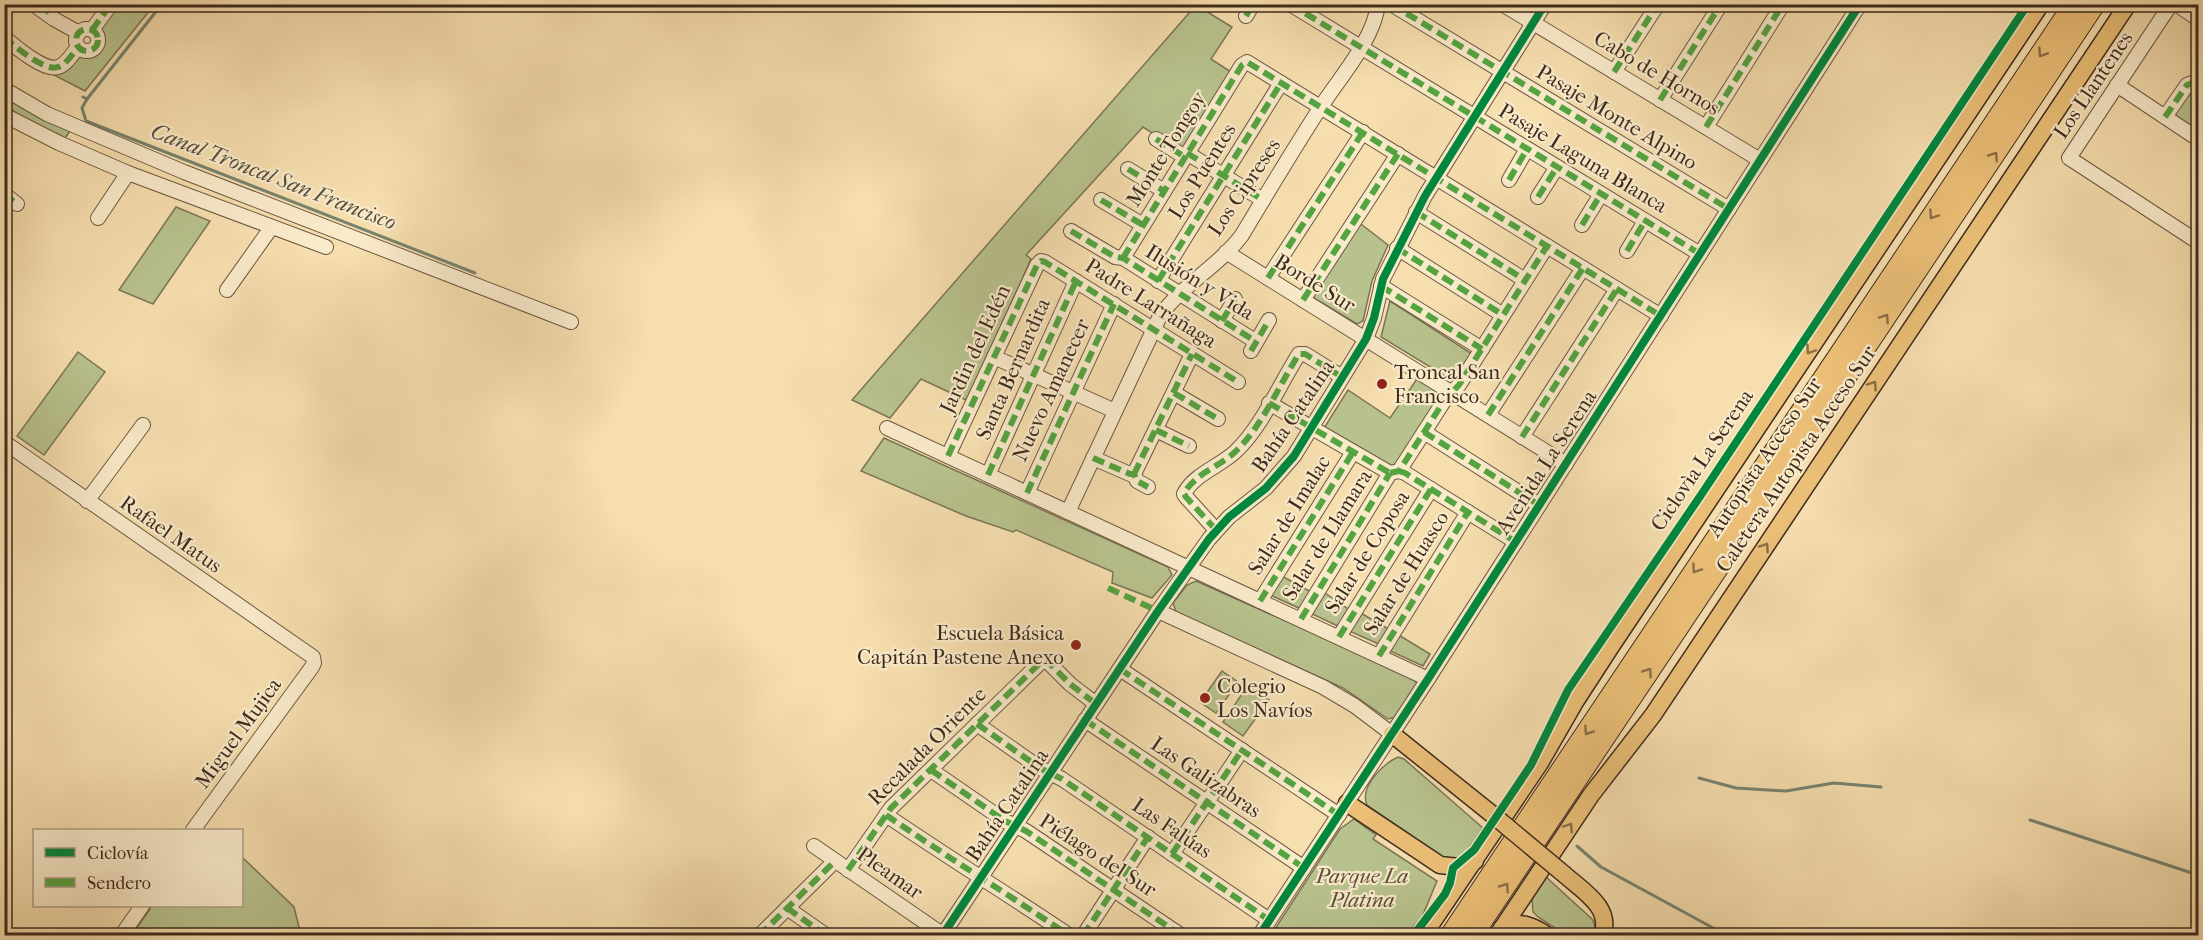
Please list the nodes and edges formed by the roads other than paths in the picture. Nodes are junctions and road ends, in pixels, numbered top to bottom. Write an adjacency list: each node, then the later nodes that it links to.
1 (111, 4): 20 (street)
2 (1290, 4): 22 (street, Pasaje Laguna Blanca)
3 (1378, 4): 22 (street, Los Cipreses)
4 (1391, 4): 23 (street, Pasaje Monte Alpino)
5 (1502, 4): 19 (street, Cabo de Hornos)
6 (1545, 4): 19 (street, Bahía Catalina)
7 (1721, 4): 29 (street)
8 (1784, 4): 34 (street)
9 (1860, 4): 41 (street, Avenida La Serena)
10 (2041, 4): 153 (main road, one-way to 153)
11 (2074, 4): 175 (highway, Autopista Acceso Sur, one-way to 175)
12 (2095, 4): 176 (highway, Autopista Acceso Sur, one-way to 12)
13 (2128, 4): 160 (main road, Caletera Autopista Acceso Sur, one-way to 13)
14 (2171, 4): 26 (street, Los Llantenes)
15 (2176, 4): 18 (street)
16 (1657, 5): 24 (street)
17 (43, 7): 20 (street)
18 (2199, 19)
19 (1533, 23): 23 (street, Bahía Catalina); 24 (street, Cabo de Hornos)
20 (83, 36): 21 (street)
21 (4, 37)
22 (1360, 47): 30 (street, Los Cipreses); 32 (street, Pasaje Laguna Blanca)
23 (1502, 71): 32 (street, Bahía Catalina); 55 (street, Pasaje Monte Alpino)
24 (1614, 72): 29 (street, Cabo de Hornos)
25 (1281, 83): 30 (street); 40 (street, Monte Tongoy); 45 (street, Los Puentes)
26 (2117, 85): 33 (street); 63 (street, Los Llantenes)
27 (2199, 87): 33 (street)
28 (4, 89): 88 (street)
29 (1660, 100): 34 (street, Cabo de Hornos)
30 (1321, 107): 35 (street); 53 (street, Los Cipreses)
31 (4, 115): 44 (street)
32 (1473, 116): 38 (street, Pasaje Laguna Blanca); 46 (street, Bahía Catalina)
33 (2165, 117): 37 (street)
34 (1706, 127): 41 (street, Cabo de Hornos)
35 (1363, 132): 39 (street); 73 (street)
36 (1156, 139): 40 (street)
37 (2199, 139)
38 (1527, 149): 42 (street, Pasaje Laguna Blanca); 47 (street)
39 (1398, 153): 46 (street); 82 (street)
40 (1186, 155): 45 (street); 48 (street, Monte Tongoy)
41 (1760, 160): 55 (street, Avenida La Serena)
42 (1557, 167): 50 (street, Pasaje Laguna Blanca); 51 (street)
43 (1128, 169): 48 (street)
44 (128, 172): 57 (street); 61 (street)
45 (1224, 176): 53 (street); 76 (street, Los Puentes)
46 (1436, 177): 56 (street, Bahía Catalina); 64 (street)
47 (1509, 180)
48 (1164, 191): 59 (street, Monte Tongoy)
49 (4, 194): 54 (street)
50 (1601, 194): 58 (street, Pasaje Laguna Blanca); 60 (street)
51 (1538, 197)
52 (1101, 200): 59 (street)
53 (1263, 200): 68 (street, Los Cipreses)
54 (17, 204)
55 (1729, 209): 69 (street, Avenida La Serena)
56 (1416, 212): 66 (street, Bahía Catalina); 74 (street)
57 (98, 218)
58 (1645, 221): 67 (street); 69 (street, Pasaje Laguna Blanca)
59 (1143, 225): 70 (street, Monte Tongoy)
60 (1582, 225)
61 (271, 228): 65 (street); 79 (street)
62 (1071, 231): 70 (street, Ilusión y Vida)
63 (2199, 242)
64 (1547, 246): 72 (street); 74 (street, Salar de Llamara)
65 (326, 247)
66 (1397, 248): 77 (street, Bahía Catalina); 84 (street)
67 (1627, 251)
68 (1226, 252): 73 (street, Borde Sur); 80 (street, Los Cipreses)
69 (1700, 255): 85 (street, Avenida La Serena)
70 (1123, 258): 76 (street, Ilusión y Vida)
71 (1041, 261): 75 (street, Padre Larrañaga); 93 (street, Jardin del Edén)
72 (1583, 268): 78 (street); 102 (street)
73 (1268, 278): 82 (street, Borde Sur)
74 (1526, 280): 84 (street, Salar de Llamara)
75 (1076, 281): 83 (street, Padre Larrañaga); 94 (street, Santa Bernardita)
76 (1158, 281): 80 (street, Ilusión y Vida)
77 (1381, 286): 90 (street, Bahía Catalina); 91 (street)
78 (1617, 289): 85 (street); 109 (street)
79 (227, 290)
80 (1178, 294): 87 (street, Ilusión y Vida); 89 (street, Los Cipreses)
81 (1235, 299): 87 (street)
82 (1303, 300): 90 (street, Borde Sur)
83 (1114, 304): 89 (street, Padre Larrañaga); 97 (street, Nuevo Amanecer)
84 (1503, 315): 91 (street, Salar de Llamara)
85 (1660, 316): 115 (street, Avenida La Serena)
86 (1269, 320): 87 (street, Ilusión y Vida)
87 (1222, 321)
88 (570, 322)
89 (1153, 329): 92 (street, Padre Larrañaga); 101 (street, Los Cipreses)
90 (1366, 339): 95 (street, Bahía Catalina); 98 (street, Borde Sur)
91 (1482, 349): 98 (street, Salar de Llamara)
92 (1192, 354): 96 (street, Padre Larrañaga); 99 (street)
93 (994, 357): 94 (street); 113 (street, Jardin del Edén)
94 (1034, 374): 97 (street); 118 (street, Santa Bernardita)
95 (1342, 377): 100 (street); 106 (street, Bahía Catalina)
96 (1238, 382)
97 (1074, 392): 101 (street); 121 (street, Nuevo Amanecer)
98 (1451, 392): 102 (street, Borde Sur); 108 (street, Salar de Llamara)
99 (1174, 393): 103 (street); 107 (street)
100 (1269, 403): 106 (street); 126 (street)
101 (1115, 411): 114 (street, Los Cipreses)
102 (1488, 415): 109 (street, Borde Sur)
103 (1218, 419)
104 (143, 425): 122 (street)
105 (887, 428): 113 (street)
106 (1311, 428): 112 (street); 126 (street, Bahía Catalina)
107 (1156, 430): 111 (street); 117 (street)
108 (1424, 432): 116 (street, Salar de Llamara); 123 (street)
109 (1522, 437): 115 (street, Borde Sur)
110 (4, 442): 122 (street, Rafael Matus)
111 (1189, 446)
112 (1353, 452): 116 (street); 129 (street, Salar de Imalac)
113 (948, 456): 118 (street)
114 (1093, 458): 117 (street); 124 (street, Los Cipreses)
115 (1566, 464): 123 (street, Avenida La Serena)
116 (1394, 472): 120 (street); 131 (street, Salar de Llamara)
117 (1134, 474): 119 (street)
118 (988, 475): 121 (street)
119 (1148, 487)
120 (1431, 489): 125 (street); 132 (street, Salar de Coposa)
121 (1027, 493): 124 (street)
122 (87, 501): 134 (street, Rafael Matus)
123 (1539, 506): 127 (street, Avenida La Serena)
124 (1068, 512): 128 (street)
125 (1468, 512): 127 (street); 133 (street, Salar de Huasco)
126 (1216, 530): 128 (street, Bahía Catalina)
127 (1516, 542): 136 (street, Avenida La Serena)
128 (1188, 567): 129 (street); 130 (street, Bahía Catalina)
129 (1260, 601): 131 (street)
130 (1158, 611): 135 (street, Bahía Catalina); 140 (street)
131 (1301, 620): 132 (street)
132 (1339, 637): 133 (street)
133 (1379, 656): 136 (street)
134 (314, 660): 148 (street, Miguel Mujica)
135 (1120, 669): 137 (street, Bahía Catalina); 141 (street)
136 (1428, 679): 140 (street, Avenida La Serena)
137 (1096, 704): 138 (street, Bahía Catalina); 139 (street, Recalada Oriente)
138 (1086, 720): 143 (street, Bahía Catalina); 144 (street, Las Galizabras)
139 (977, 724): 142 (street, Recalada Oriente); 143 (street, Las Falúas)
140 (1392, 734): 145 (street, Avenida La Serena); 177 (main road, bridge)
141 (1242, 750): 144 (street); 145 (street)
142 (931, 770): 146 (street, Recalada Oriente); 147 (street, Piélago del Sur)
143 (1050, 773): 147 (street, Bahía Catalina); 149 (street, Las Falúas)
144 (1207, 802): 151 (street); 155 (street, Las Galizabras)
145 (1343, 809): 154 (main road); 155 (street, Avenida La Serena)
146 (886, 815): 156 (street, Recalada Oriente); 157 (street)
147 (1015, 826): 157 (street, Bahía Catalina); 158 (street, Piélago del Sur)
148 (195, 829)
149 (1148, 837): 151 (street, Las Falúas); 158 (street)
150 (813, 846): 152 (street, Pleamar)
151 (1172, 854): 163 (street, Las Falúas)
152 (835, 861): 156 (street, Pleamar); 162 (street)
153 (1475, 861): 154 (main road); 159 (main road)
154 (1440, 865): 159 (main road)
155 (1304, 868): 163 (street, Avenida La Serena)
156 (848, 870): 166 (street, Pleamar)
157 (980, 878): 166 (street, Bahía Catalina); 170 (street)
158 (1113, 890): 171 (street); 172 (street, Piélago del Sur)
159 (1453, 894): 174 (main road)
160 (1524, 894): 164 (main road); 165 (main road, Caletera Autopista Acceso Sur)
161 (141, 907): 167 (street)
162 (787, 908): 168 (street); 169 (street)
163 (1269, 920): 173 (street, Avenida La Serena)
164 (1541, 931): 165 (main road)
165 (1499, 932)
166 (947, 933)
167 (121, 936)
168 (759, 936)
169 (827, 936)
170 (1070, 936)
171 (1083, 936)
172 (1182, 936)
173 (1259, 936)
174 (1423, 936)
175 (1450, 936)
176 (1472, 936)
177 (1602, 936)

